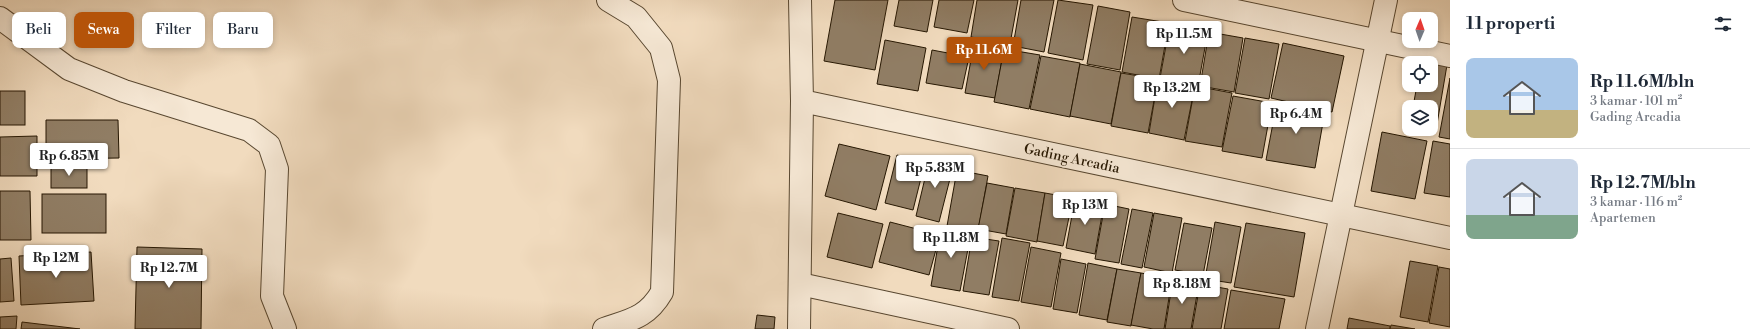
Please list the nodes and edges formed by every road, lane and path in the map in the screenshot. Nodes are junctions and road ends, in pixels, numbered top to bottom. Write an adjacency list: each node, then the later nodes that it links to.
1 (608, 0): 13 (street)
2 (800, 0): 8 (street)
3 (1184, 0): 6 (street)
4 (1386, 0): 6 (street)
5 (0, 18): 12 (street)
6 (1377, 41): 7 (street); 9 (street)
7 (1450, 56)
8 (802, 101): 9 (street, Gading Arcadia); 11 (street)
9 (1341, 214): 10 (street, Gading Arcadia); 16 (street)
10 (1450, 238)
11 (800, 284): 14 (street); 15 (street)
12 (285, 329)
13 (604, 329)
14 (799, 329)
15 (1008, 329)
16 (1317, 329)

